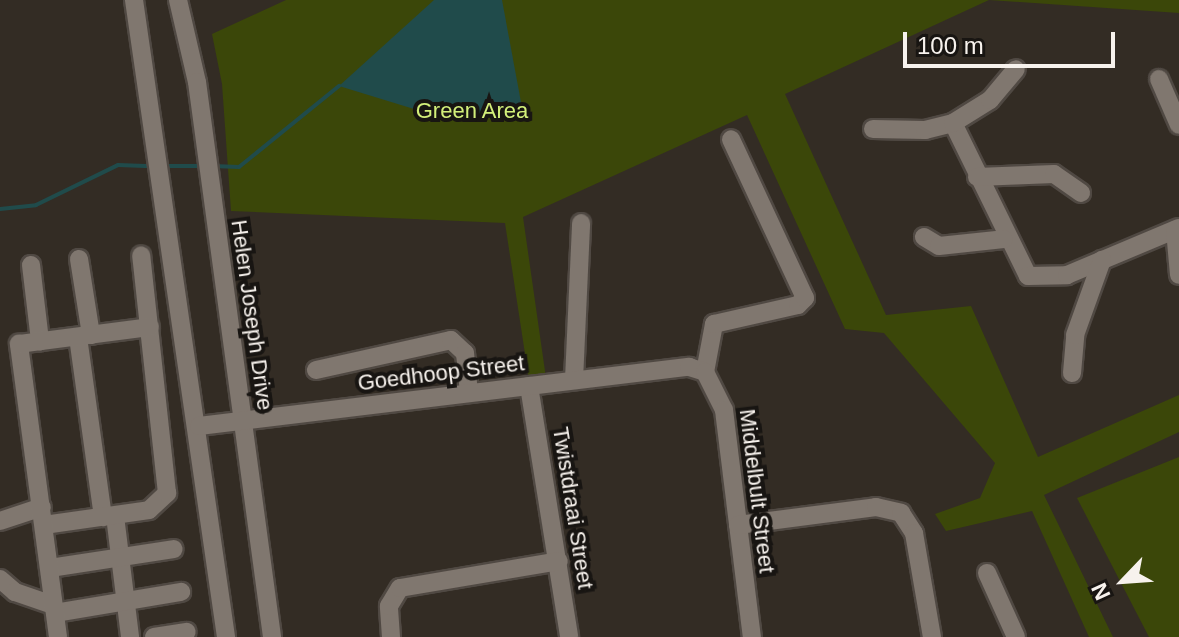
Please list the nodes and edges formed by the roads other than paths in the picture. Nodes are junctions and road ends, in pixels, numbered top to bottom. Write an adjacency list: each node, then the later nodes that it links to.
1 (178, 0): 31 (street, Helen Joseph Drive)
2 (137, 6): 32 (street)
3 (1016, 69): 5 (street)
4 (1159, 79): 6 (street)
5 (953, 123): 7 (street); 9 (street)
6 (1179, 125)
7 (873, 129)
8 (731, 139): 26 (street)
9 (977, 177): 10 (street); 14 (street)
10 (1081, 193)
11 (581, 223): 28 (street)
12 (1177, 229): 17 (street); 19 (street)
13 (924, 237): 14 (street)
14 (1004, 239): 17 (street)
15 (141, 255): 20 (street)
16 (79, 259): 21 (street)
17 (1102, 260): 27 (street)
18 (31, 265): 22 (street)
19 (1179, 275)
20 (150, 327): 21 (street); 34 (street)
21 (85, 336): 22 (street); 34 (street)
22 (40, 341): 23 (street)
23 (19, 344): 24 (street); 33 (street)
24 (0, 347)
25 (316, 370): 30 (street)
26 (697, 370): 28 (street, Goedhoop Street); 36 (street, Middelbult Street)
27 (1072, 373)
28 (574, 380): 29 (street, Goedhoop Street)
29 (529, 386): 30 (street, Goedhoop Street); 39 (street, Twistdraai Street)
30 (469, 393): 31 (street, Goedhoop Street)
31 (243, 422): 32 (street, Goedhoop Street); 51 (street, Helen Joseph Drive)
32 (199, 426): 50 (street)
33 (43, 516): 34 (street); 35 (street); 40 (street)
34 (109, 516): 38 (street)
35 (0, 521)
36 (738, 525): 54 (street, Middelbult Street); 55 (street)
37 (174, 549): 38 (street)
38 (120, 559): 40 (street); 44 (street)
39 (559, 561): 52 (street); 53 (street, Twistdraai Street)
40 (50, 568): 45 (street)
41 (987, 573): 56 (street)
42 (0, 579): 45 (street)
43 (181, 592): 44 (street)
44 (126, 602): 45 (street); 48 (street)
45 (54, 609): 47 (street)
46 (187, 632): 49 (street)
47 (58, 637)
48 (130, 637)
49 (154, 637)
50 (226, 637)
51 (272, 637)
52 (391, 637)
53 (569, 637)
54 (752, 637)
55 (932, 637)
56 (1016, 637)

